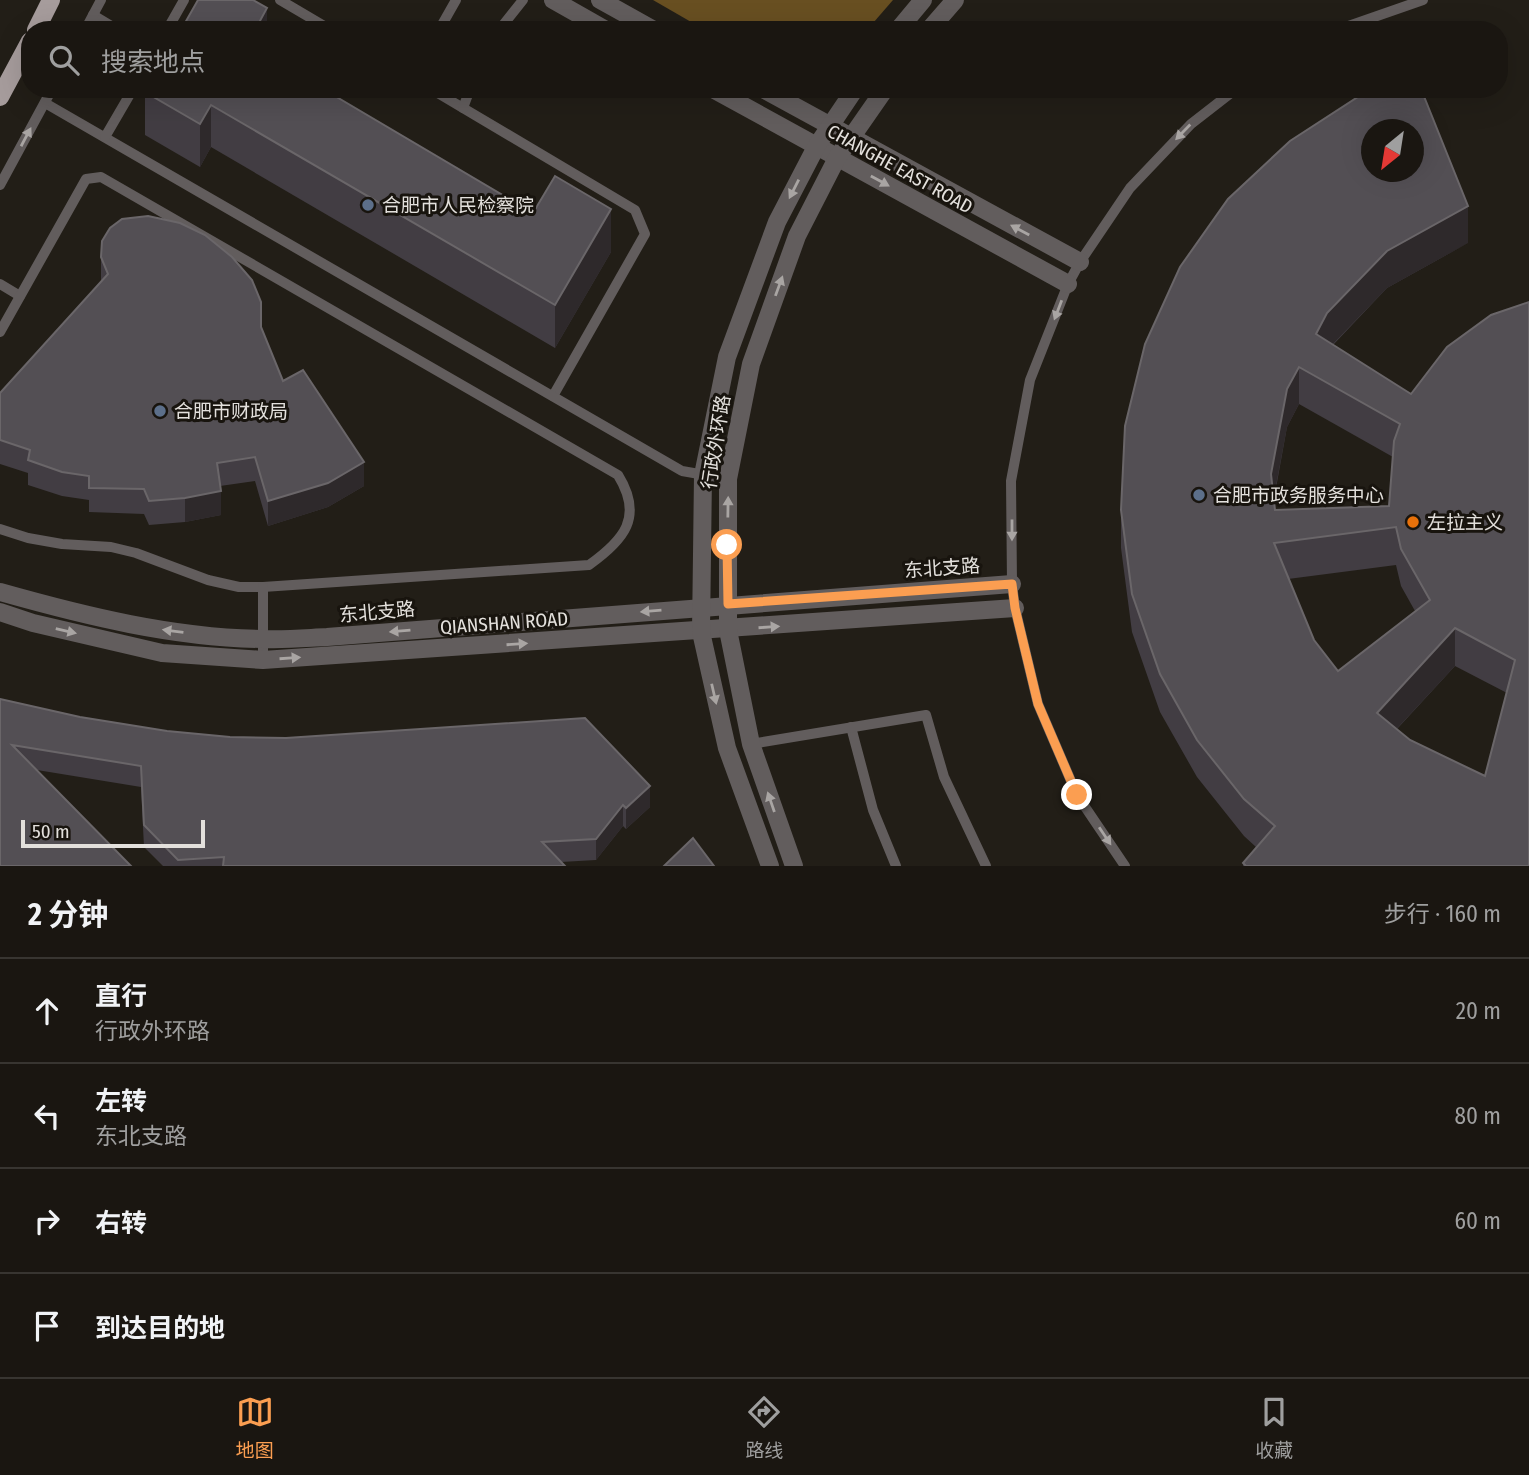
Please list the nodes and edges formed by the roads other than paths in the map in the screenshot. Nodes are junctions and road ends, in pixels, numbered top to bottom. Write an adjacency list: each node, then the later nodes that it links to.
1 (51, 0): 13 (main road)
2 (101, 0): 12 (lane)
3 (184, 0): 16 (lane)
4 (280, 0): 17 (lane)
5 (456, 0): 18 (lane)
6 (523, 0): 19 (lane)
7 (553, 0): 20 (street)
8 (600, 0): 21 (street)
9 (923, 0): 22 (street)
10 (955, 0): 23 (street)
11 (1423, 0): 24 (lane)
12 (93, 15): 14 (lane); 15 (lane)
13 (40, 21)
14 (90, 21)
15 (103, 21)
16 (172, 21)
17 (316, 21)
18 (444, 21)
19 (506, 21)
20 (590, 21)
21 (638, 21)
22 (906, 21)
23 (937, 21)
24 (1363, 21)
25 (21, 58): 26 (main road)
26 (0, 97)
27 (48, 98): 36 (lane)
28 (128, 98): 39 (lane)
29 (446, 98): 37 (lane)
30 (467, 98): 37 (lane)
31 (729, 98): 41 (street, CHANGHE EAST ROAD)
32 (779, 98): 38 (street, CHANGHE EAST ROAD)
33 (849, 98): 38 (street, 行政外环路)
34 (879, 98): 40 (street, 行政外环路)
35 (1224, 98): 44 (lane, one-way to 44)
36 (45, 103): 39 (lane); 43 (lane, one-way to 36)
37 (463, 108): 49 (lane)
38 (829, 126): 40 (street, CHANGHE EAST ROAD); 41 (street, 行政外环路)
39 (105, 137): 49 (lane)
40 (850, 138): 42 (street, 行政外环路); 44 (street, CHANGHE EAST ROAD, one-way to 40)
41 (816, 146): 42 (street, CHANGHE EAST ROAD); 50 (street, 行政外环路, one-way to 50)
42 (837, 158): 46 (street, CHANGHE EAST ROAD, one-way to 46); 51 (street, 行政外环路, one-way to 42)
43 (0, 186)
44 (1080, 262): 46 (lane)
45 (0, 284): 47 (lane)
46 (1068, 284): 53 (lane, one-way to 53)
47 (20, 296): 48 (lane); 54 (lane)
48 (0, 332)
49 (553, 396): 50 (lane)
50 (703, 475): 51 (lane); 57 (street, 行政外环路)
51 (728, 479): 56 (street, 行政外环路, one-way to 51)
52 (0, 529): 54 (lane)
53 (1012, 584): 56 (street, 东北支路); 58 (lane)
54 (263, 587): 62 (lane)
55 (0, 592): 62 (street, 东北支路, one-way to 55)
56 (728, 604): 57 (street, 东北支路); 60 (street, 行政外环路)
57 (700, 607): 61 (street, 行政外环路); 62 (street, 东北支路, one-way to 62)
58 (1015, 608): 60 (street, QIANSHAN ROAD, one-way to 58); 70 (lane, one-way to 70)
59 (0, 612): 63 (street, QIANSHAN ROAD, one-way to 63)
60 (728, 630): 61 (street, QIANSHAN ROAD); 65 (street, 行政外环路)
61 (701, 632): 63 (street, QIANSHAN ROAD, one-way to 61); 66 (street, 行政外环路, one-way to 66)
62 (263, 639): 63 (lane)
63 (263, 660)
64 (851, 727): 65 (lane); 68 (lane); 69 (lane)
65 (751, 744): 67 (street, 行政外环路, one-way to 65)
66 (770, 866)
67 (794, 866)
68 (897, 866)
69 (986, 866)
70 (1125, 866)

